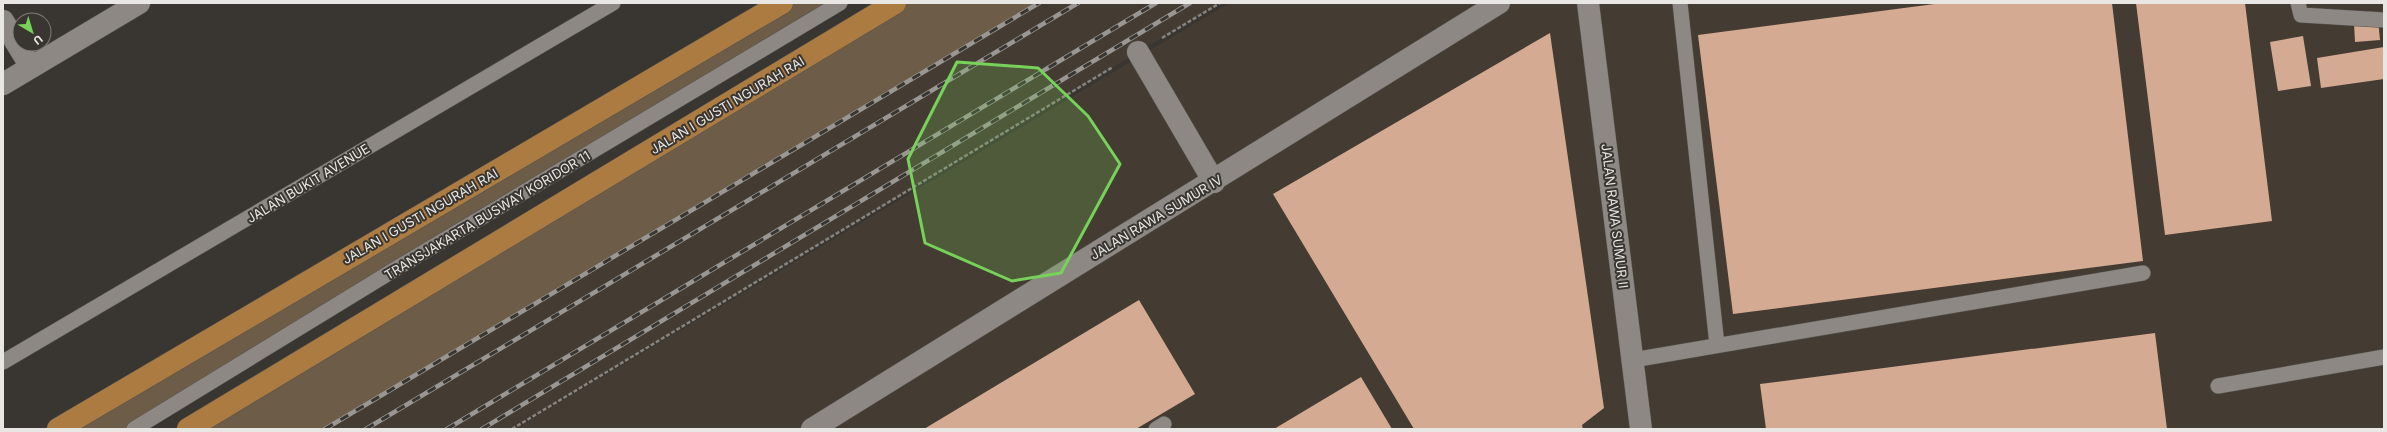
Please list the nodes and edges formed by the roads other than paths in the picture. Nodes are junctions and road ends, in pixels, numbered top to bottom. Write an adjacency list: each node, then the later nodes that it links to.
1 (139, 3): 13 (street)
2 (613, 3): 20 (lane, JALAN BUKIT AVENUE)
3 (782, 3): 22 (main road, JALAN I GUSTI NGURAH RAI)
4 (840, 3): 23 (lane, TRANSJAKARTA BUSWAY KORIDOR 11)
5 (895, 3): 24 (main road, JALAN I GUSTI NGURAH RAI)
6 (1500, 3): 15 (street, JALAN RAWA SUMUR IV)
7 (1588, 3): 19 (street, JALAN RAWA SUMUR II)
8 (1680, 3): 17 (lane)
9 (2298, 3): 10 (lane)
10 (2384, 20)
11 (3, 21): 13 (street)
12 (1138, 52): 15 (street)
13 (31, 67): 14 (street)
14 (3, 84)
15 (1214, 182): 25 (street, JALAN RAWA SUMUR IV)
16 (2143, 273): 17 (lane)
17 (1716, 345): 19 (lane)
18 (2384, 357): 21 (lane)
19 (1633, 360): 26 (street, JALAN RAWA SUMUR II)
20 (3, 362)
21 (2218, 386)
22 (58, 429)
23 (134, 429)
24 (188, 429)
25 (812, 429)
26 (1641, 429)

